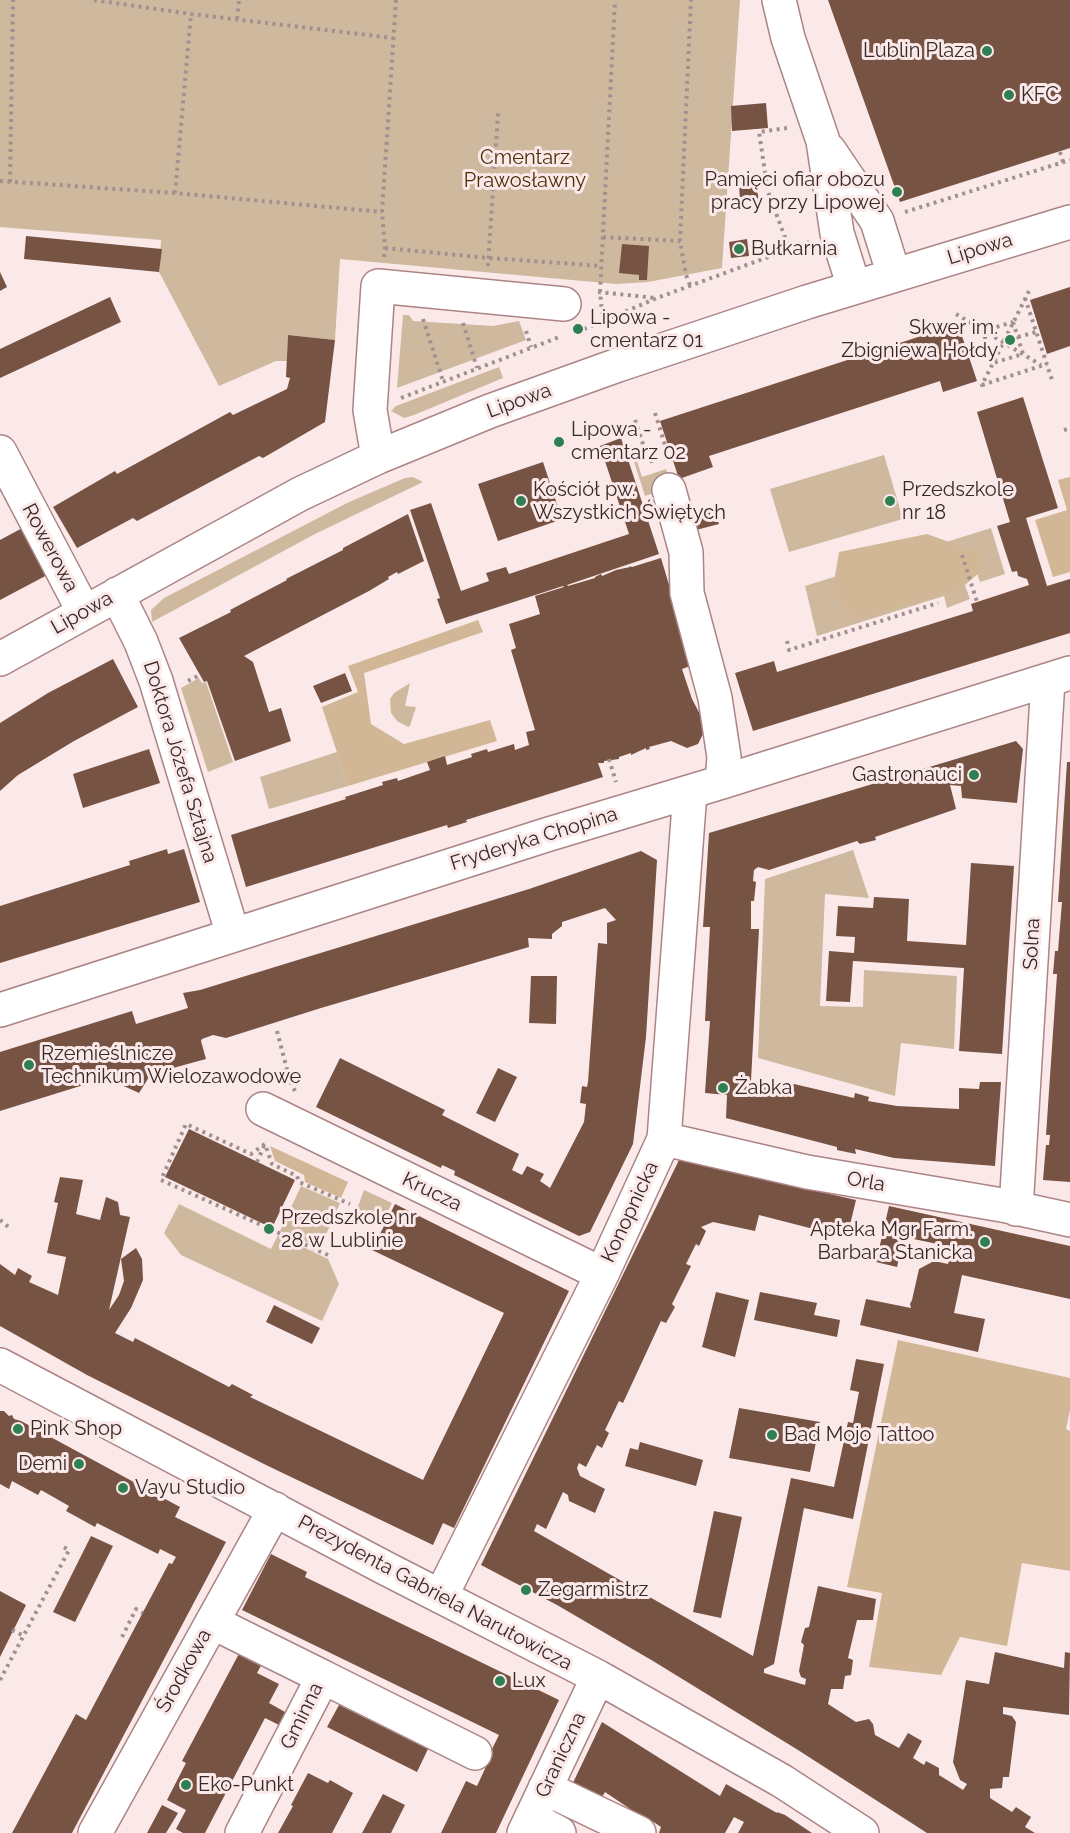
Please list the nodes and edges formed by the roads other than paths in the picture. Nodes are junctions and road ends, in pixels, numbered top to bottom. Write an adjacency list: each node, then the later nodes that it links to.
1 (778, 0): 2 (street)
2 (823, 141): 4 (street); 5 (street)
3 (1070, 222): 4 (street, Lipowa)
4 (894, 275): 5 (street, Lipowa)
5 (854, 286): 8 (street, Lipowa)
6 (573, 322): 8 (street)
7 (0, 452): 11 (street, Rowerowa)
8 (378, 457): 10 (street, Lipowa)
9 (670, 477): 14 (street)
10 (117, 594): 11 (street, Lipowa); 16 (street, Doktora Józefa Sztajna)
11 (84, 612): 12 (street, Lipowa)
12 (0, 659)
13 (1059, 677): 14 (street, Fryderyka Chopina); 20 (street, Solna)
14 (722, 782): 15 (street, Fryderyka Chopina)
15 (690, 792): 16 (street, Fryderyka Chopina); 19 (street, Konopnicka)
16 (233, 935): 17 (street, Fryderyka Chopina)
17 (0, 1010)
18 (263, 1109): 22 (street, Krucza)
19 (664, 1139): 20 (street, Orla); 22 (street, Konopnicka)
20 (1016, 1209): 21 (street, Orla)
21 (1070, 1220)
22 (602, 1274): 25 (street, Konopnicka)
23 (0, 1365): 24 (street, Prezydenta Gabriela Narutowicza)
24 (274, 1509): 25 (street, Prezydenta Gabriela Narutowicza); 26 (street, Środkowa)
25 (441, 1596): 28 (street, Prezydenta Gabriela Narutowicza)
26 (212, 1622): 27 (street, Gminna); 32 (street, Środkowa)
27 (323, 1677): 29 (street); 33 (street, Gminna)
28 (598, 1677): 30 (street, Graniczna); 35 (street, Prezydenta Gabriela Narutowicza)
29 (475, 1753)
30 (545, 1788): 31 (street, Graniczna); 34 (street)
31 (538, 1828)
32 (95, 1833)
33 (242, 1833)
34 (639, 1833)
35 (862, 1833)

